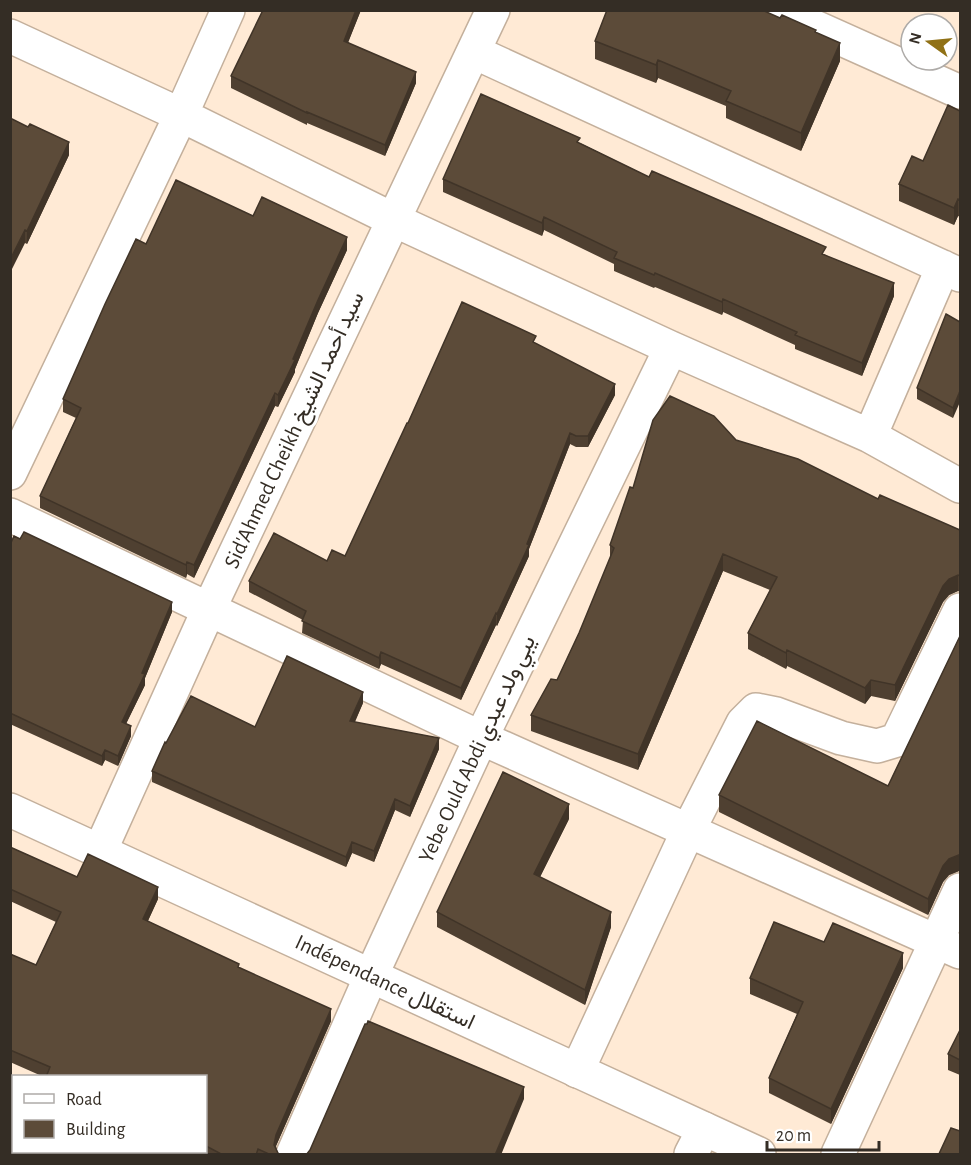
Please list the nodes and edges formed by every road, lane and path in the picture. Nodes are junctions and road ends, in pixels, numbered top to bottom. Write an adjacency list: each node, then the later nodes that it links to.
1 (228, 10): 7 (street)
2 (493, 10): 5 (street, Sid'Ahmed Cheikh سيد أحمد الشيخ)
3 (777, 10): 6 (street)
4 (10, 36): 7 (street)
5 (474, 52): 8 (street, Sid'Ahmed Cheikh سيد أحمد الشيخ); 9 (street)
6 (960, 92)
7 (181, 115): 8 (street); 12 (street)
8 (394, 220): 10 (street); 15 (street, Sid'Ahmed Cheikh سيد أحمد الشيخ)
9 (952, 271): 11 (street)
10 (671, 348): 11 (street); 17 (street, Yebe Ould Abdi يبي ولد عبدي)
11 (870, 436): 13 (street)
12 (10, 473)
13 (960, 486)
14 (10, 515): 15 (street)
15 (209, 609): 17 (street); 20 (street, Sid'Ahmed Cheikh سيد أحمد الشيخ)
16 (960, 610): 19 (street)
17 (481, 738): 19 (street); 23 (street, Yebe Ould Abdi يبي ولد عبدي)
18 (10, 810): 20 (street, Indépendance استقلال)
19 (688, 831): 22 (street); 24 (street)
20 (100, 851): 23 (street, Indépendance استقلال)
21 (960, 890): 22 (street)
22 (949, 947): 28 (street)
23 (371, 976): 24 (street, Indépendance استقلال); 26 (street, Yebe Ould Abdi يبي ولد عبدي)
24 (577, 1071): 25 (street, Indépendance استقلال)
25 (697, 1142): 27 (street, Indépendance استقلال)
26 (293, 1155)
27 (759, 1155)
28 (838, 1155)

